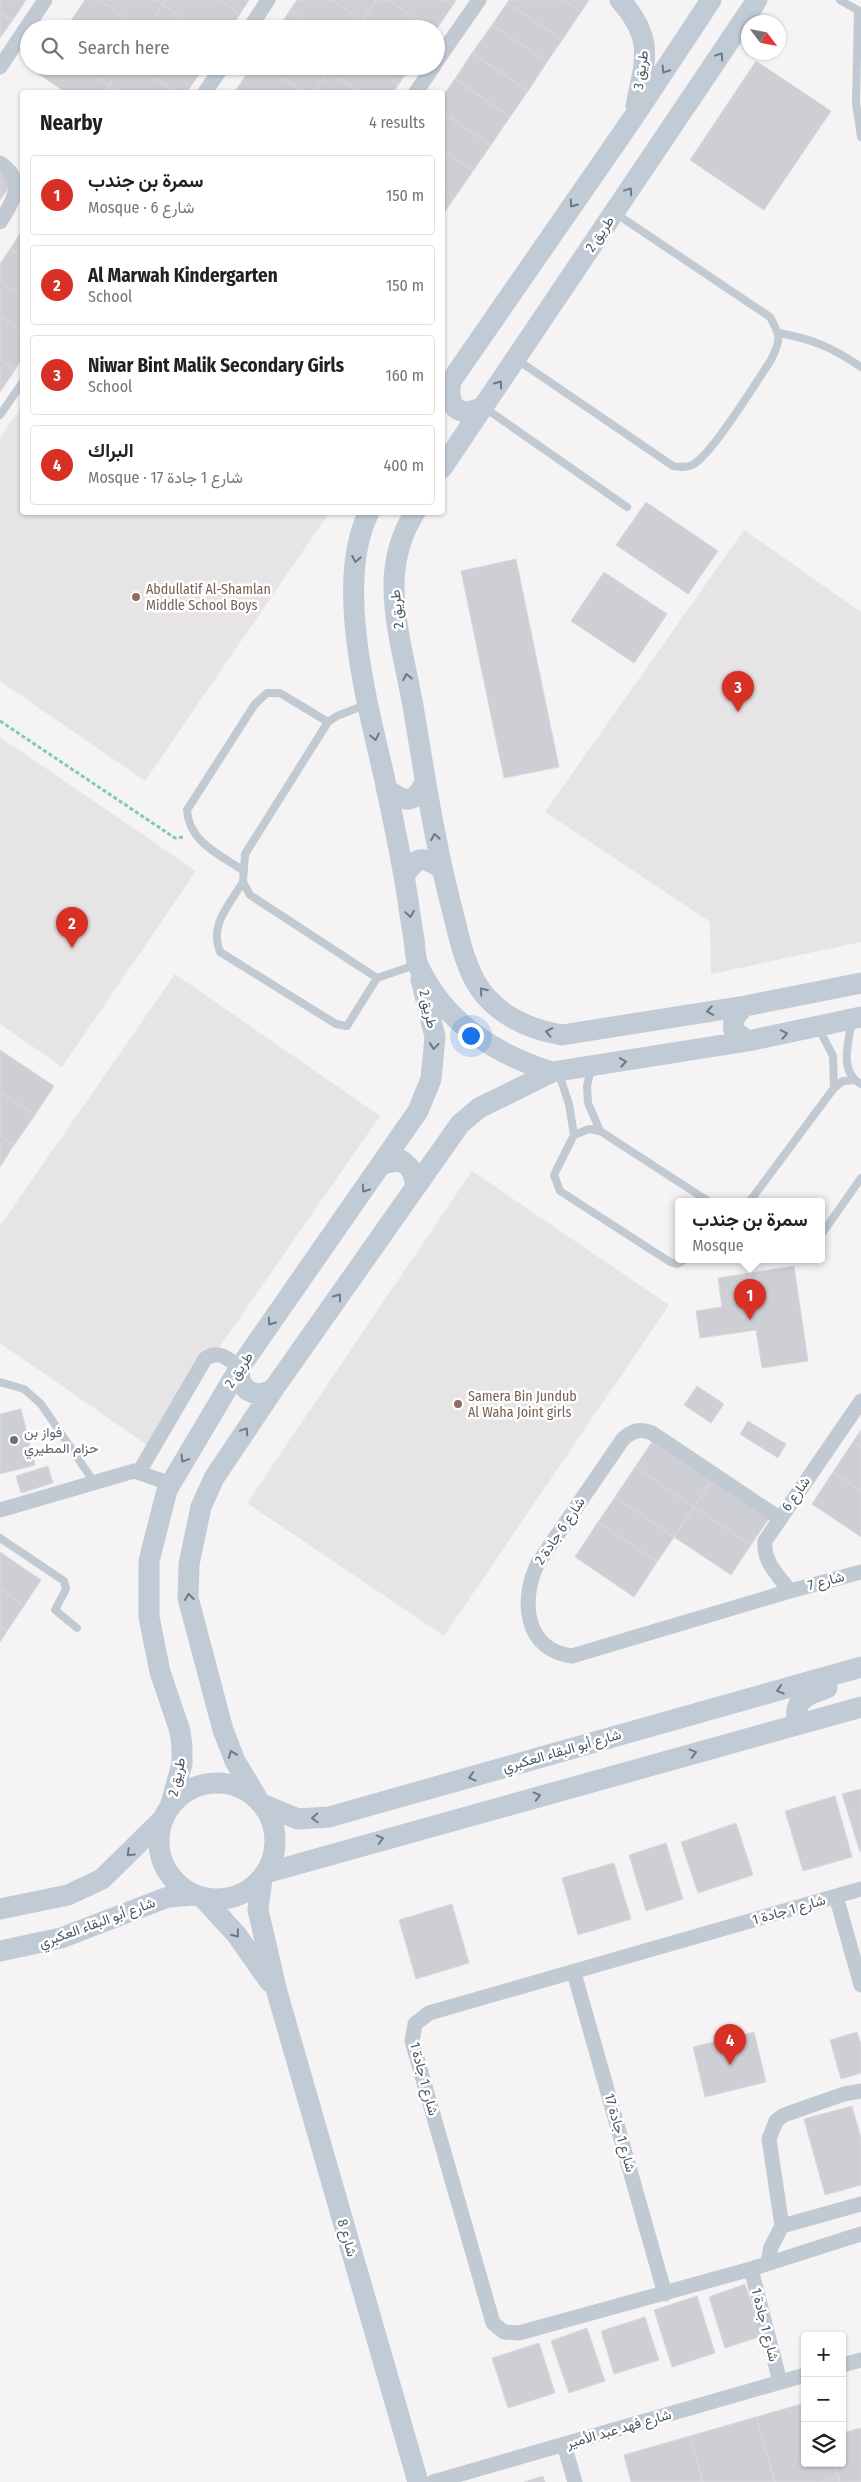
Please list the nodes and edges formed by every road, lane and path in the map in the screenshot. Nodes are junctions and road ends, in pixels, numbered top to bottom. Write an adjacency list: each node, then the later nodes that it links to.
1 (45, 0): 9 (street)
2 (268, 0): 10 (street)
3 (479, 0): 12 (street)
4 (620, 0): 18 (street, طريق 3)
5 (711, 0): 18 (street, one-way to 18)
6 (757, 0): 21 (street, طريق 2, one-way to 6)
7 (840, 0): 8 (lane)
8 (859, 11): 19 (lane)
9 (32, 20)
10 (255, 20)
11 (20, 37): 13 (street)
12 (445, 49)
13 (0, 67)
14 (217, 75): 16 (street)
15 (428, 75): 17 (street)
16 (206, 90)
17 (417, 90)
18 (633, 118): 27 (street, one-way to 27)
19 (861, 137)
20 (0, 163): 22 (street)
21 (615, 213): 23 (lane); 24 (street, طريق 2)
22 (0, 222)
23 (779, 333): 24 (lane); 25 (lane)
24 (516, 359): 28 (street, طريق 2, one-way to 24)
25 (861, 367)
26 (20, 386): 29 (lane)
27 (447, 388): 28 (street)
28 (483, 407): 30 (street, طريق 2); 31 (lane)
29 (0, 415)
30 (445, 464)
31 (627, 507)
32 (368, 515): 34 (street, طريق 2, one-way to 34)
33 (413, 515): 37 (street, طريق 2, one-way to 33)
34 (368, 704): 36 (lane); 38 (street, طريق 2, one-way to 38)
35 (0, 721): 39 (path)
36 (328, 722): 39 (lane); 41 (lane)
37 (425, 782): 38 (street); 40 (street, طريق 2, one-way to 37)
38 (386, 788): 42 (street, طريق 2)
39 (195, 837): 41 (lane)
40 (441, 868): 42 (street); 49 (street, طريق 2, one-way to 40)
41 (242, 870): 43 (lane)
42 (404, 876): 44 (street, طريق 2, one-way to 44)
43 (242, 882): 45 (lane); 45 (lane)
44 (417, 964): 45 (lane); 54 (street, طريق 2); 59 (street, طريق 2, one-way to 59)
45 (377, 978)
46 (861, 983): 47 (street, طريق 2)
47 (745, 1006): 49 (street, طريق 2, one-way to 49); 51 (street)
48 (857, 1018): 50 (street, طريق 2); 55 (lane)
49 (657, 1020): 52 (street)
50 (818, 1027): 51 (street, طريق 2, one-way to 50); 56 (lane)
51 (748, 1041): 52 (street, طريق 2)
52 (660, 1056): 53 (street, طريق 2, one-way to 52)
53 (592, 1067): 54 (street, طريق 2); 57 (lane)
54 (555, 1072): 58 (lane); 61 (street, طريق 2)
55 (858, 1082): 56 (lane)
56 (834, 1088): 63 (lane)
57 (600, 1131): 58 (lane); 62 (lane)
58 (574, 1135): 65 (lane)
59 (383, 1164): 61 (street); 66 (street, طريق 2, one-way to 66)
60 (861, 1178): 64 (lane)
61 (415, 1186): 68 (street, طريق 2, one-way to 61)
62 (703, 1198)
63 (752, 1198)
64 (825, 1229)
65 (679, 1263)
66 (240, 1367): 68 (street); 70 (street); 72 (street, طريق 2, one-way to 72)
67 (0, 1382): 71 (lane)
68 (275, 1387): 83 (street, طريق 2, one-way to 68)
69 (861, 1401): 74 (street, شارع 6)
70 (139, 1472): 71 (street); 72 (street)
71 (94, 1482): 73 (street)
72 (169, 1483): 84 (street, طريق 2)
73 (0, 1510)
74 (779, 1518): 77 (street, شارع 6); 77 (street, شارع 6 جادة 2)
75 (0, 1538): 78 (lane)
76 (861, 1572): 77 (street, شارع 7)
77 (790, 1591)
78 (77, 1628)
79 (861, 1667): 83 (street, شارع أبو البقاء العكبري, one-way to 83)
80 (861, 1678): 82 (street)
81 (861, 1707): 82 (street)
82 (804, 1723): 85 (street, one-way to 82)
83 (260, 1801): 84 (street); 85 (street)
84 (167, 1812): 87 (street); 89 (street, one-way to 89)
85 (264, 1876): 87 (street); 93 (street, شارع 8)
86 (861, 1889): 88 (street, شارع 1 جادة 1)
87 (198, 1896): 90 (street, شارع أبو البقاء العكبري); 93 (street, شارع 8, one-way to 93)
88 (836, 1896): 91 (street, شارع 1 جادة 1); 92 (street)
89 (0, 1909)
90 (0, 1951)
91 (574, 1973): 100 (street, شارع 1 جادة 17); 100 (street, شارع 1 جادة 1)
92 (861, 1985)
93 (278, 1992): 106 (street, شارع 8)
94 (861, 2091): 96 (street)
95 (861, 2204): 96 (street)
96 (782, 2226): 98 (street)
97 (861, 2234): 98 (street, شارع 1 جادة 1)
98 (768, 2262): 99 (street, شارع 1 جادة 1)
99 (751, 2269): 100 (street, شارع 1 جادة 1); 104 (street, شارع 1 جادة 1)
100 (665, 2294)
101 (861, 2360): 102 (street)
102 (846, 2364)
103 (801, 2376): 104 (street, شارع فهد عبد الأمير)
104 (780, 2382): 105 (street, شارع فهد عبد الأمير)
105 (564, 2445): 107 (street, شارع فهد عبد الأمير); 108 (street)
106 (418, 2482)
107 (434, 2482)
108 (575, 2482)

